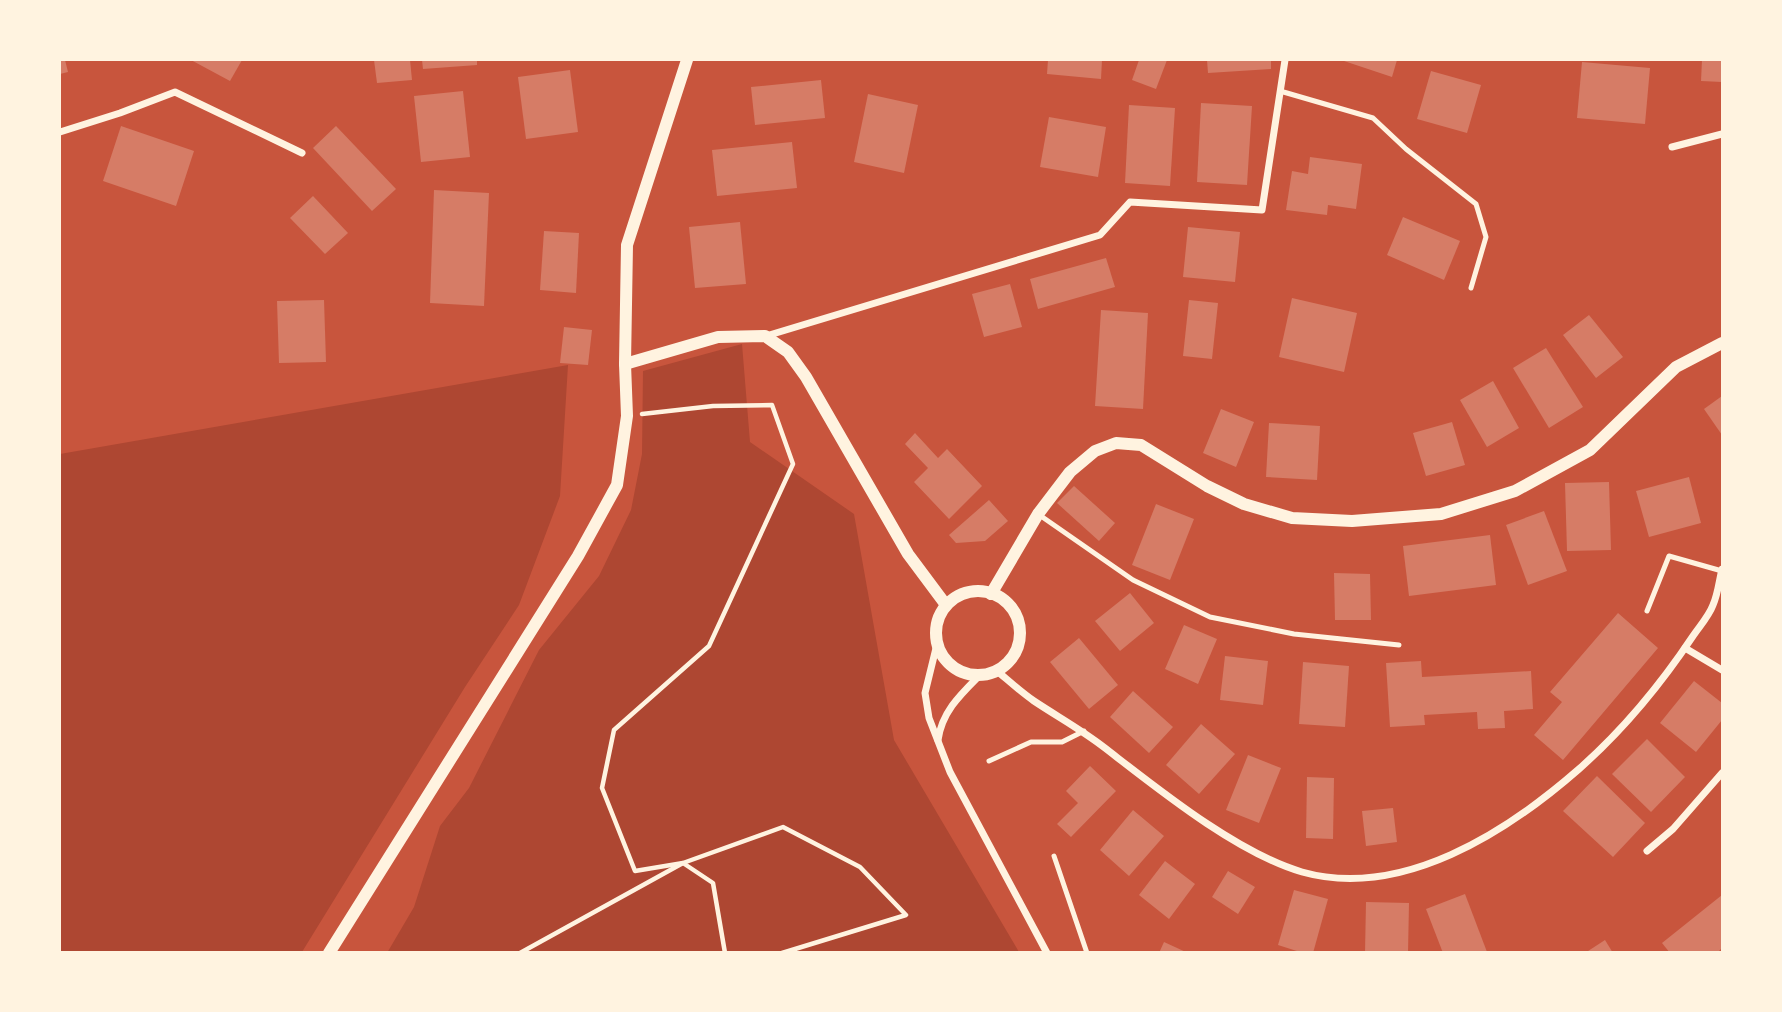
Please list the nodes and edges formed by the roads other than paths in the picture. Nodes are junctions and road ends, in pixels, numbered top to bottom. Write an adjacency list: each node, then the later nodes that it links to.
1 (687, 60): 11 (street)
2 (1285, 60): 3 (street)
3 (1280, 91): 8 (lane); 9 (street)
4 (60, 132): 7 (street)
5 (1723, 134): 6 (street)
6 (1672, 147)
7 (302, 153)
8 (1471, 288)
9 (765, 336): 11 (street); 15 (street)
10 (1723, 343): 12 (street)
11 (625, 364): 29 (street)
12 (1038, 514): 14 (street); 18 (lane)
13 (1722, 570): 16 (lane); 19 (street)
14 (991, 594): 15 (street); 21 (street)
15 (946, 605): 17 (street)
16 (1647, 611)
17 (937, 644): 22 (street); 24 (street)
18 (1399, 645)
19 (1685, 648): 20 (street); 23 (street)
20 (1723, 670)
21 (997, 671): 22 (street); 23 (street)
22 (979, 676): 24 (street)
23 (1084, 732): 25 (lane)
24 (938, 740): 30 (street)
25 (989, 761)
26 (1723, 773): 27 (street)
27 (1647, 851)
28 (1054, 856): 31 (lane)
29 (329, 953)
30 (1047, 953)
31 (1087, 953)

